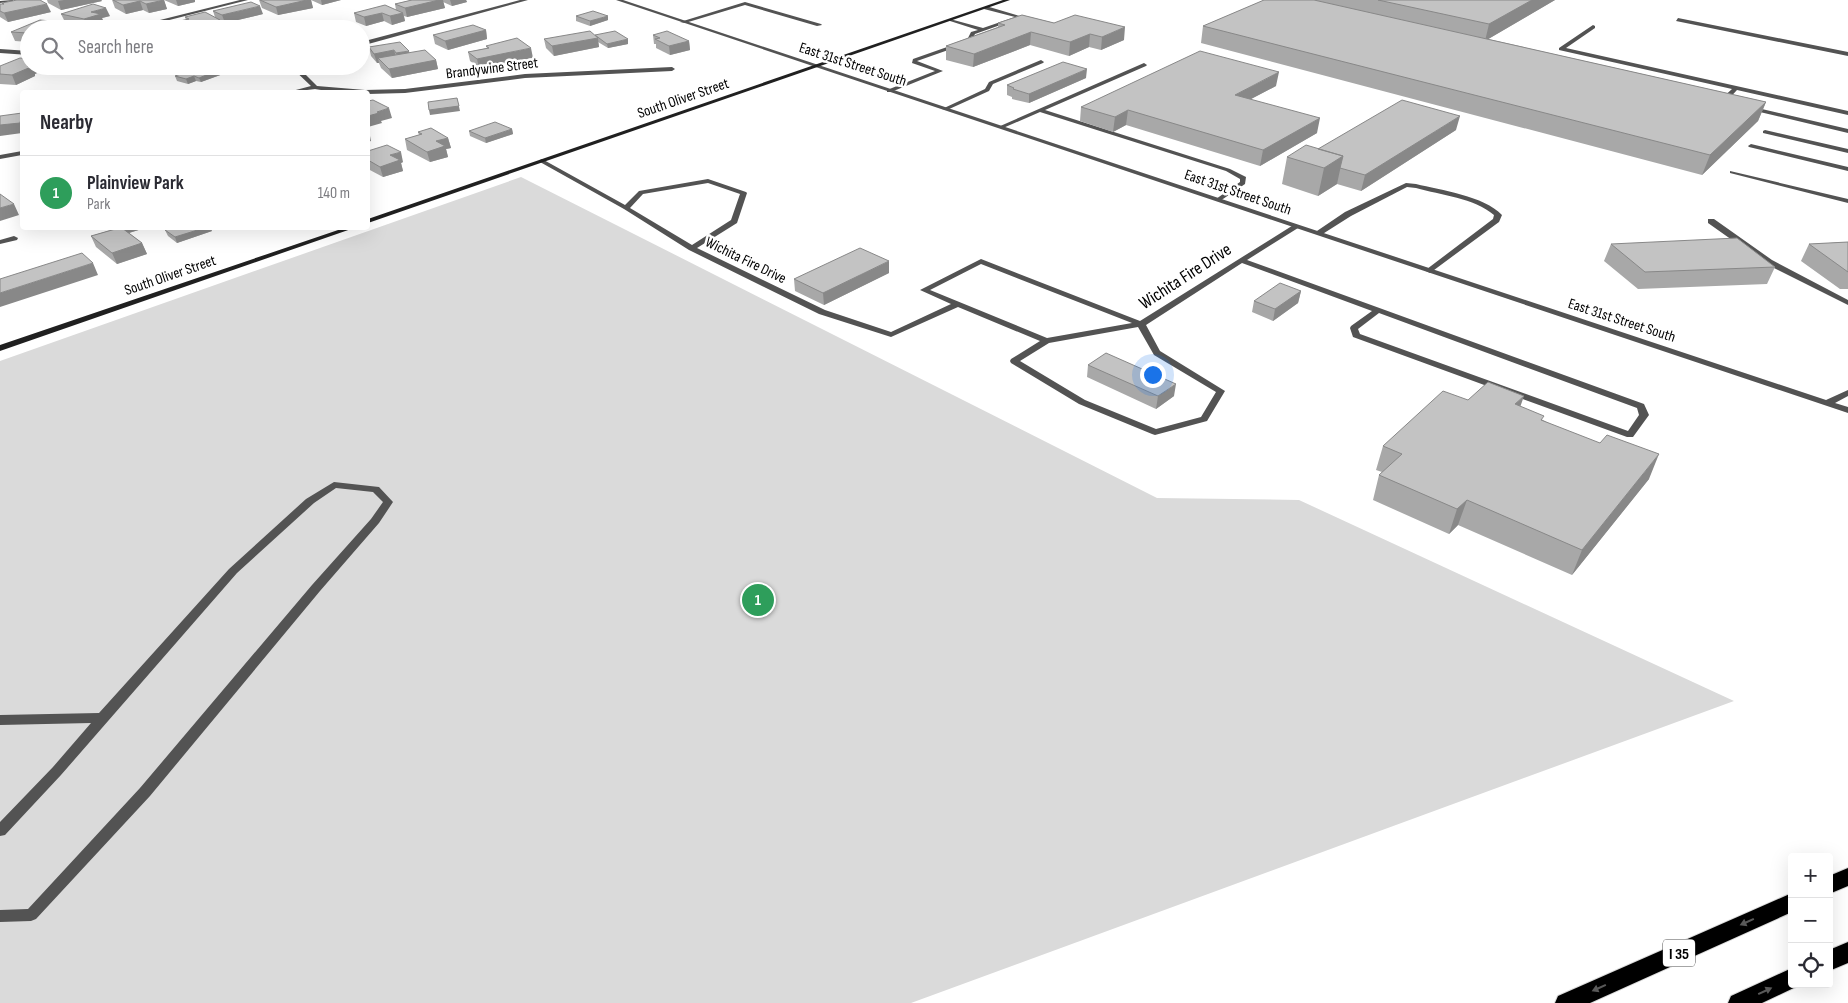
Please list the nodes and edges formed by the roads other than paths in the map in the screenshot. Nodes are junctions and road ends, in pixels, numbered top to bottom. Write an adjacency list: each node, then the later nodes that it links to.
1 (11, 0): 7 (street)
2 (246, 0): 9 (street)
3 (526, 0): 18 (street)
4 (618, 0): 13 (street, East 31st Street South)
5 (1008, 0): 8 (main road, South Oliver Street)
6 (744, 1): 13 (street); 15 (street)
7 (0, 2)
8 (986, 8): 10 (main road, South Oliver Street); 11 (street)
9 (163, 20)
10 (952, 20): 17 (street); 24 (main road, South Oliver Street)
11 (1015, 20): 14 (street); 17 (street)
12 (1678, 20): 21 (street)
13 (683, 22): 24 (street, East 31st Street South)
14 (1023, 22)
15 (819, 25)
16 (1593, 27): 28 (street)
17 (984, 30): 31 (street)
18 (370, 42)
19 (0, 51): 20 (street)
20 (20, 52)
21 (1848, 54)
22 (1042, 62): 35 (street)
23 (1144, 65): 36 (street)
24 (816, 66): 31 (street, East 31st Street South); 45 (main road, South Oliver Street)
25 (672, 69): 32 (street, Brandywine Street)
26 (302, 75): 27 (street)
27 (314, 87): 29 (street); 30 (street, Brandywine Street)
28 (1736, 88): 33 (street); 37 (street)
29 (302, 90)
30 (333, 90)
31 (889, 90): 35 (street, East 31st Street South)
32 (370, 92)
33 (1730, 104)
34 (1740, 106): 39 (street)
35 (945, 109): 38 (street, East 31st Street South)
36 (1039, 110): 38 (street); 48 (street)
37 (1848, 113)
38 (1001, 127): 48 (street, East 31st Street South)
39 (1848, 131)
40 (1765, 132): 42 (street)
41 (1751, 146): 46 (street)
42 (1848, 152)
43 (20, 153): 44 (street)
44 (0, 157)
45 (542, 161): 50 (street); 51 (main road, South Oliver Street)
46 (1848, 169)
47 (1732, 172): 49 (street)
48 (1218, 200): 53 (street, East 31st Street South)
49 (1848, 201)
50 (626, 208): 58 (street); 58 (street, Wichita Fire Drive)
51 (370, 220)
52 (1711, 221): 61 (street)
53 (1295, 226): 55 (street, East 31st Street South); 59 (street, Wichita Fire Drive)
54 (344, 230): 66 (main road, South Oliver Street)
55 (1318, 233): 60 (street, East 31st Street South); 60 (street)
56 (14, 238): 57 (street)
57 (0, 242)
58 (692, 248): 62 (street, Wichita Fire Drive)
59 (1241, 260): 63 (street); 64 (street, Wichita Fire Drive)
60 (1430, 271): 68 (street, East 31st Street South)
61 (1848, 303)
62 (958, 304): 64 (street); 65 (street)
63 (1378, 310): 63 (street)
64 (1141, 324): 65 (street); 65 (street, Wichita Fire Drive)
65 (1046, 341)
66 (0, 348)
67 (1848, 393): 68 (street)
68 (1827, 403): 69 (street, East 31st Street South)
69 (1848, 410)
70 (102, 718): 71 (street); 72 (street); 76 (street)
71 (0, 720)
72 (0, 832)
73 (1848, 877): 74 (highway)
74 (1833, 883)
75 (1788, 904): 80 (highway, I 35, one-way to 80)
76 (0, 916)
77 (1848, 952): 78 (highway)
78 (1833, 958)
79 (1788, 980): 81 (highway, one-way to 79)
80 (1566, 1003)
81 (1739, 1003)

